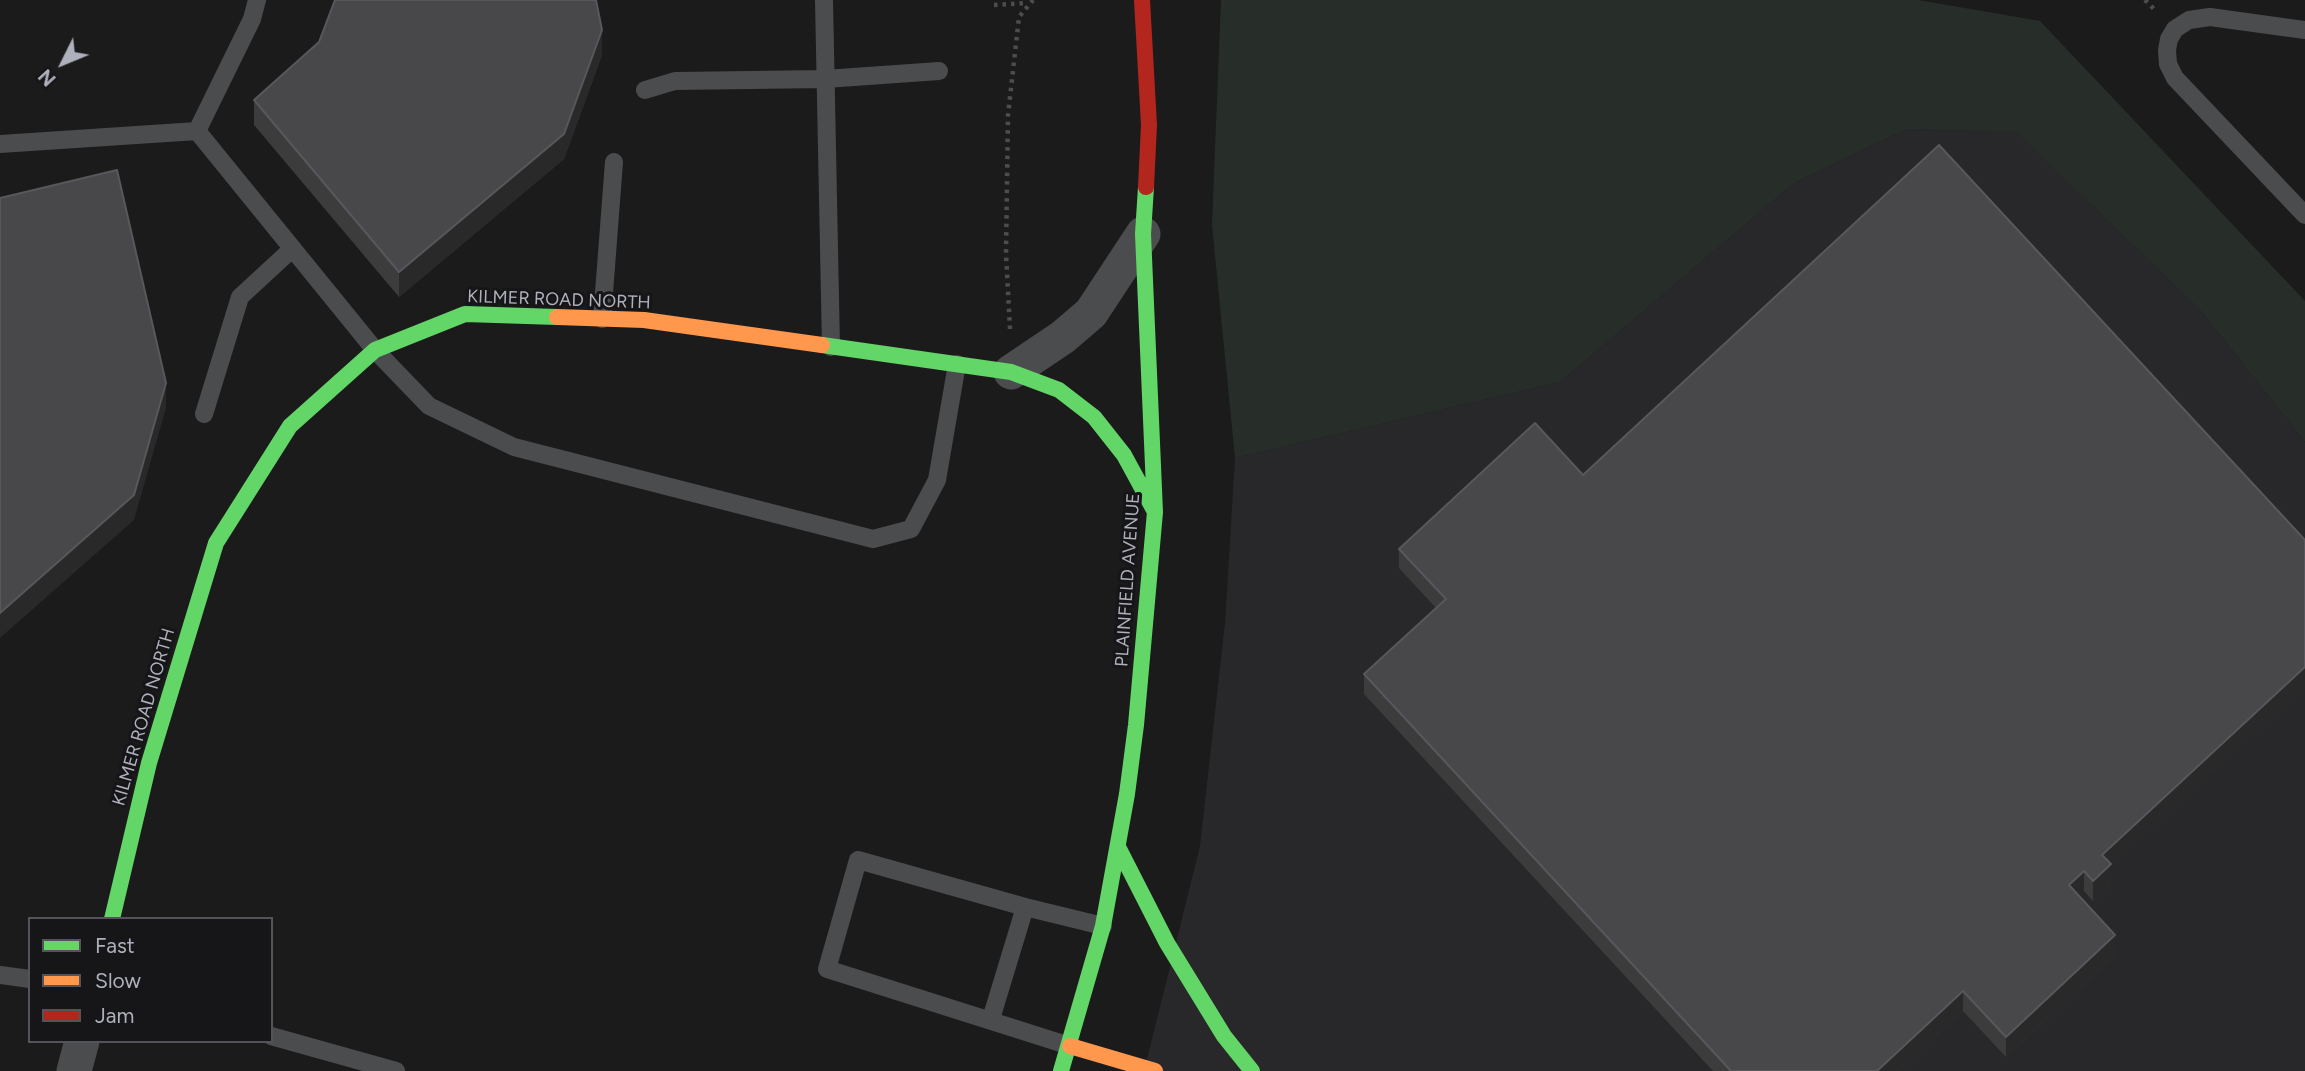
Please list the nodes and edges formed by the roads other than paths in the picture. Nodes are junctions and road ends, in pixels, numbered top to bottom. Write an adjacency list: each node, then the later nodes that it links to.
1 (257, 0): 8 (lane)
2 (824, 0): 6 (lane)
3 (1142, 0): 12 (street, PLAINFIELD AVENUE)
4 (2305, 30): 11 (lane)
5 (939, 71): 6 (lane)
6 (825, 79): 7 (lane); 15 (lane)
7 (645, 90)
8 (197, 131): 9 (lane); 13 (lane)
9 (0, 144)
10 (614, 162): 14 (lane)
11 (2305, 215)
12 (1143, 234): 18 (street); 20 (street, PLAINFIELD AVENUE)
13 (292, 249): 16 (lane); 19 (lane)
14 (602, 319): 15 (street, KILMER ROAD NORTH); 16 (street, KILMER ROAD NORTH)
15 (831, 346): 17 (street, KILMER ROAD NORTH)
16 (375, 350): 17 (lane); 23 (street, KILMER ROAD NORTH)
17 (957, 364): 18 (street, KILMER ROAD NORTH)
18 (1011, 372): 20 (street, KILMER ROAD NORTH)
19 (204, 414)
20 (1155, 512): 21 (street, PLAINFIELD AVENUE)
21 (1118, 847): 24 (street, PLAINFIELD AVENUE); 35 (street)
22 (1025, 907): 24 (lane); 27 (lane); 27 (lane)
23 (112, 917)
24 (1103, 926): 30 (street, PLAINFIELD AVENUE)
25 (0, 975): 26 (lane)
26 (28, 979)
27 (991, 1020): 30 (lane)
28 (273, 1037): 32 (lane)
29 (81, 1043): 31 (street)
30 (1070, 1046): 33 (street, PLAINFIELD AVENUE); 34 (street)
31 (74, 1071)
32 (396, 1071)
33 (1061, 1071)
34 (1155, 1071)
35 (1252, 1071)

